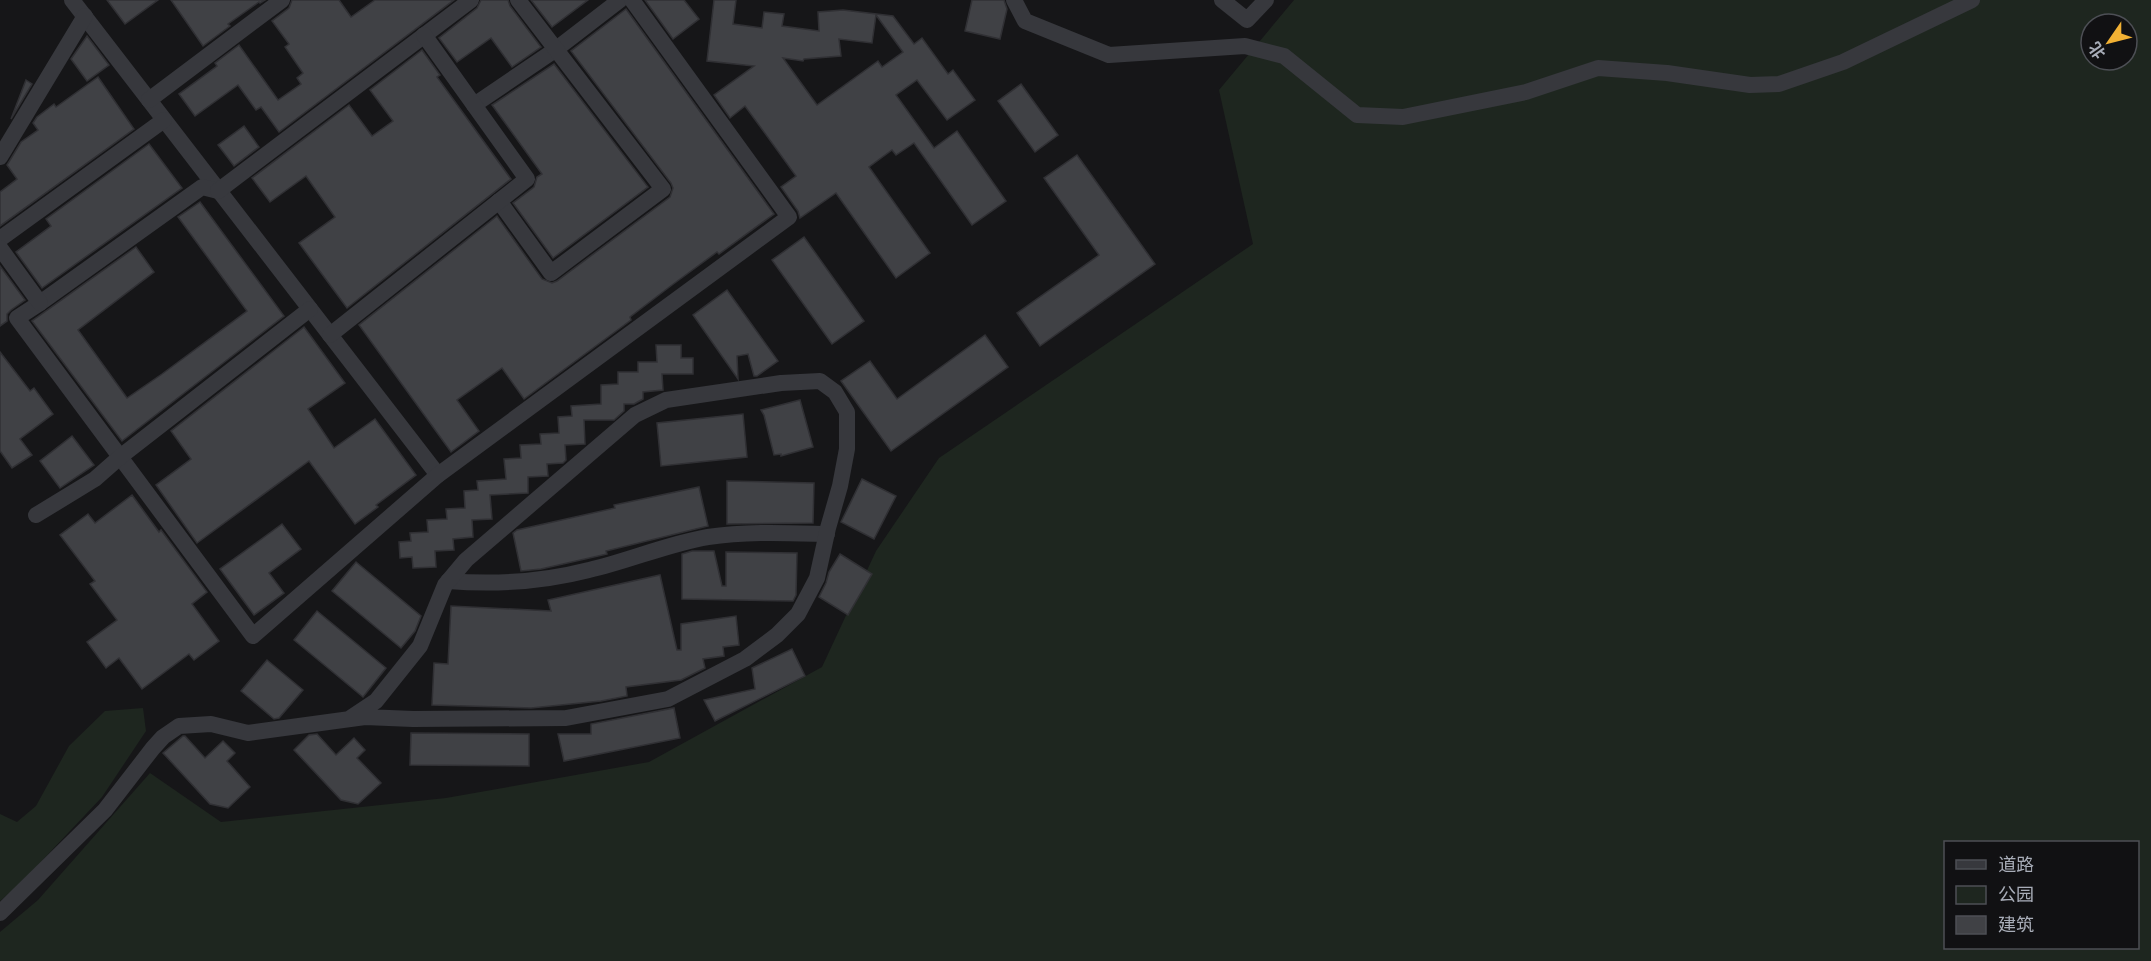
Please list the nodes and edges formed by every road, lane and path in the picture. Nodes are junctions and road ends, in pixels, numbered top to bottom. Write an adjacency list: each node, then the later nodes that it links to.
1 (72, 0): 11 (street)
2 (282, 0): 14 (street)
3 (471, 0): 12 (street)
4 (518, 0): 13 (street)
5 (620, 0): 13 (street)
6 (632, 0): 26 (street)
7 (1014, 0): 10 (street)
8 (1222, 0): 9 (street)
9 (1266, 0)
10 (1972, 0)
11 (85, 16): 14 (street); 17 (street)
12 (424, 34): 15 (street); 18 (street)
13 (555, 50): 15 (street); 19 (street)
14 (149, 100): 16 (street)
15 (474, 105): 19 (street)
16 (164, 120): 18 (street); 20 (street)
17 (0, 157)
18 (218, 191): 22 (street); 23 (street)
19 (499, 201): 24 (street)
20 (0, 239)
21 (0, 248): 22 (street)
22 (40, 303): 25 (street)
23 (310, 309): 24 (street); 25 (street)
24 (330, 335): 26 (street)
25 (120, 457): 26 (street); 27 (street)
26 (438, 475)
27 (36, 515)
28 (827, 534): 29 (street); 29 (street); 30 (street)
29 (448, 581): 30 (street)
30 (349, 719): 31 (street)
31 (0, 914)

